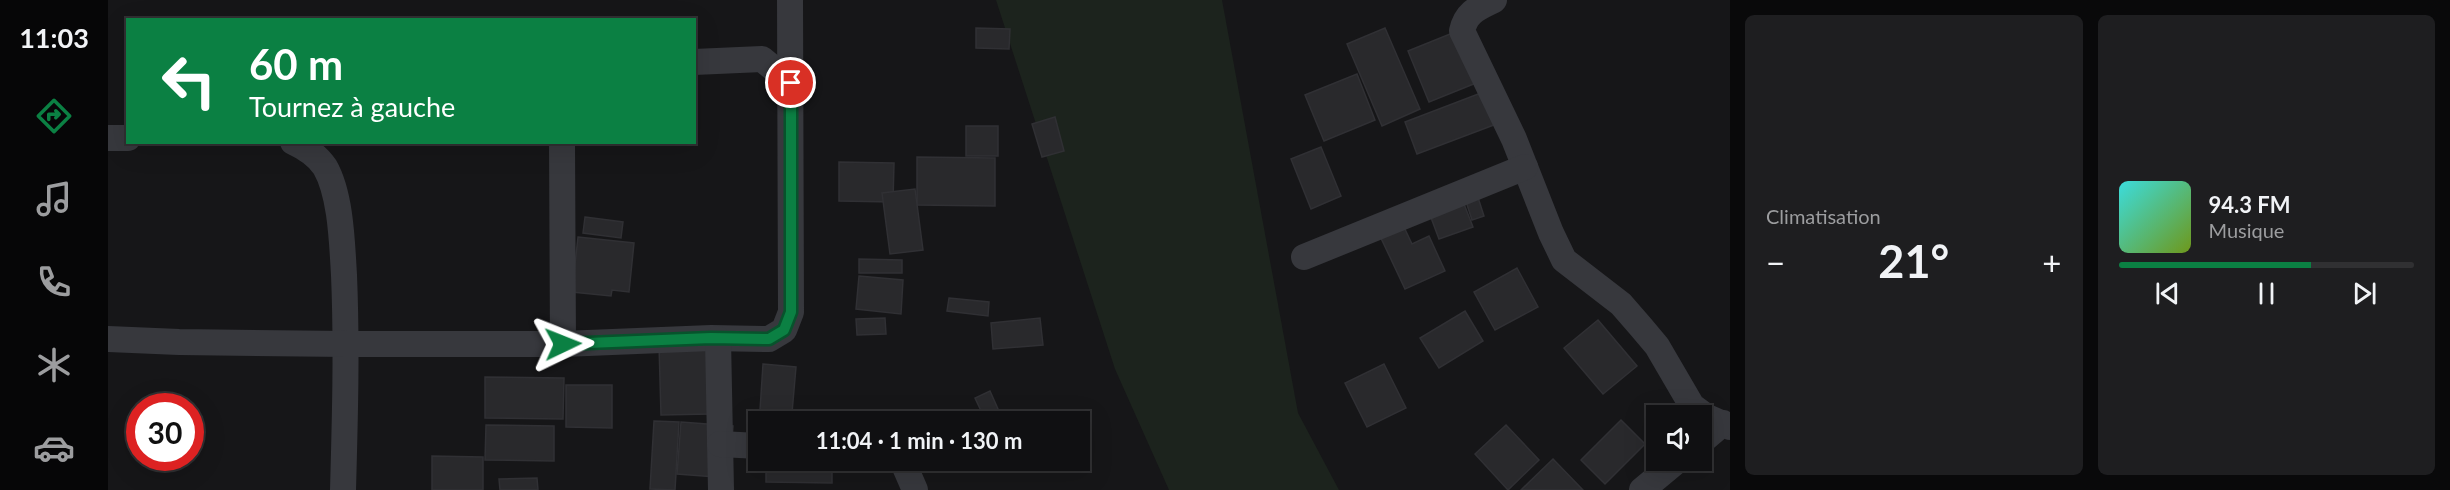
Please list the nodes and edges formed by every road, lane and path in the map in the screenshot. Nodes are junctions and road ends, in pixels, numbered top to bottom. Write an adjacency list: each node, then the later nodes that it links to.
1 (790, 0): 4 (street)
2 (1494, 0): 9 (street)
3 (696, 62): 4 (street)
4 (791, 83): 12 (street)
5 (108, 138): 6 (street)
6 (126, 138)
7 (297, 144): 13 (street)
8 (561, 144): 14 (street)
9 (1525, 166): 10 (street); 15 (street)
10 (1304, 257)
11 (108, 339): 13 (street)
12 (718, 339): 14 (street); 17 (street)
13 (347, 344): 14 (street); 21 (street)
14 (563, 344)
15 (1727, 425): 16 (street)
16 (1712, 435)
17 (720, 444): 18 (street); 22 (street)
18 (748, 445)
19 (907, 471): 23 (street)
20 (1665, 471): 24 (street)
21 (343, 490)
22 (721, 490)
23 (915, 490)
24 (1642, 490)

